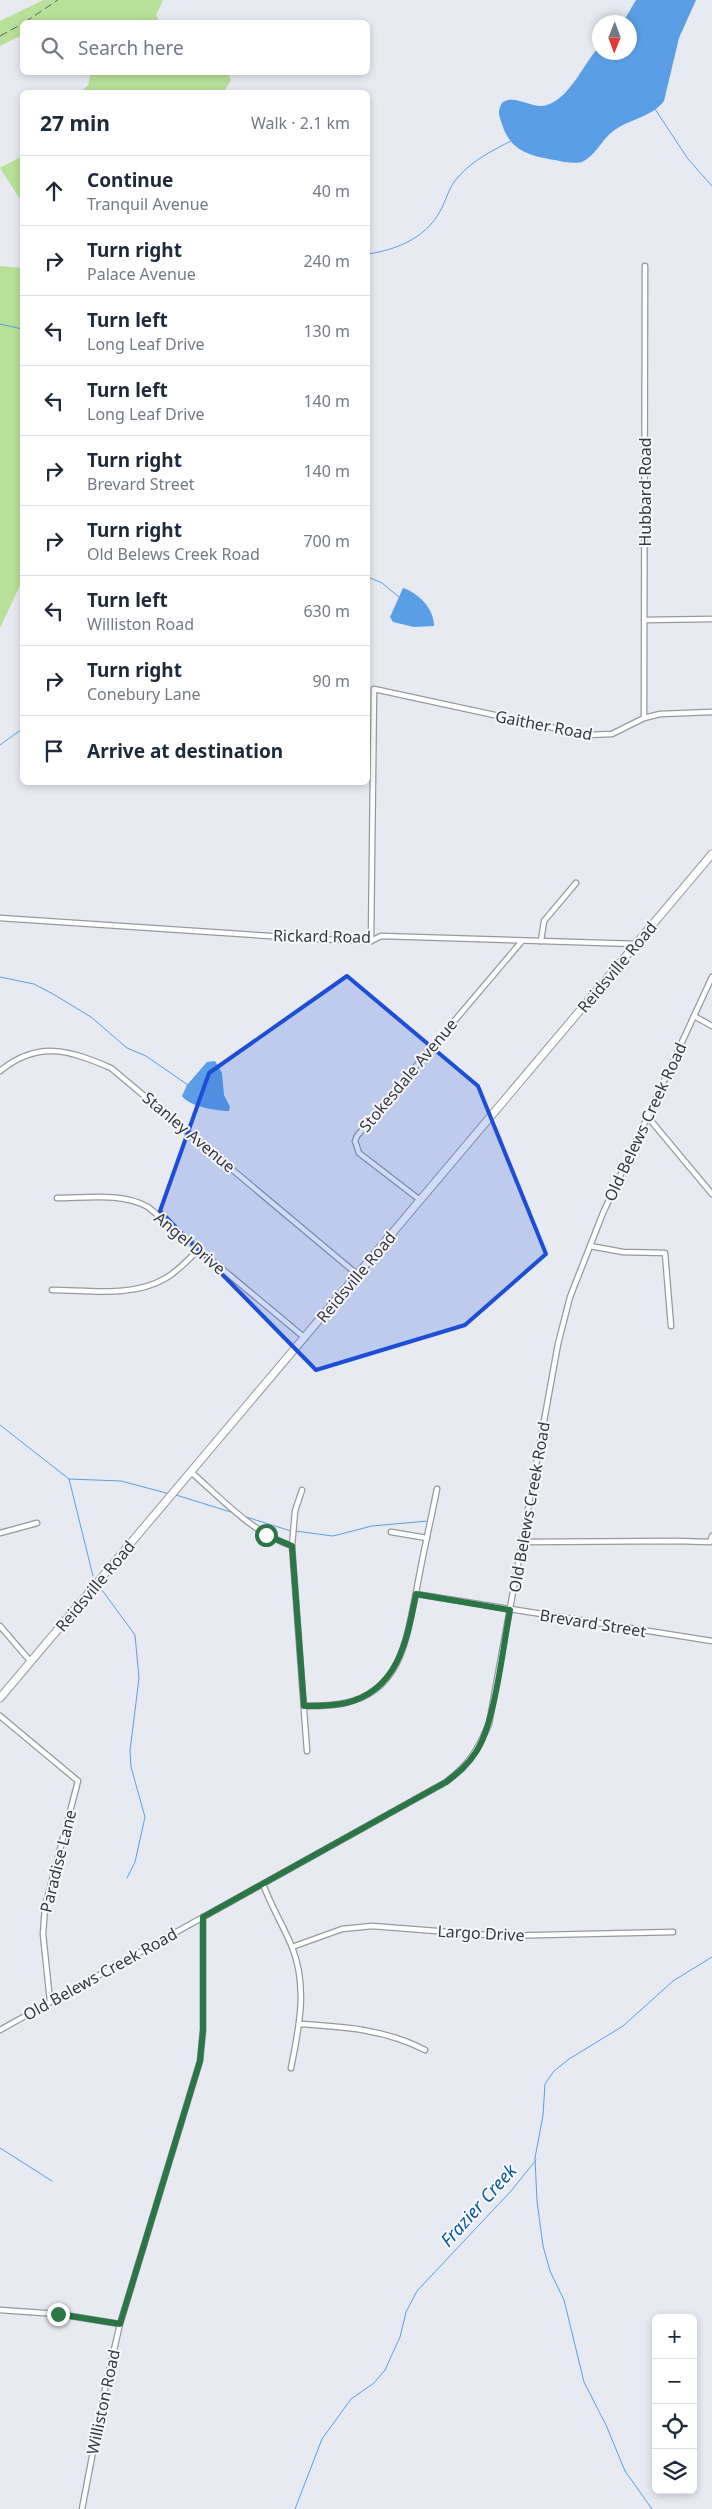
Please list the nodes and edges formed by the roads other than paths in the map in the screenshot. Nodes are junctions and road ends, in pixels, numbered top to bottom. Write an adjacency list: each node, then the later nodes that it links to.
1 (645, 266): 3 (street, Hubbard Road)
2 (712, 619): 3 (street)
3 (645, 620): 5 (street, Hubbard Road)
4 (712, 712): 5 (street, Gaither Road)
5 (644, 718): 9 (street, Gaither Road)
6 (712, 854): 12 (highway, Reidsville Road)
7 (576, 883): 11 (street)
8 (0, 918): 9 (street, Rickard Road)
9 (371, 940): 10 (street, Rickard Road)
10 (522, 941): 11 (street, Rickard Road); 20 (street, Stokesdale Avenue)
11 (541, 941): 12 (street, Rickard Road)
12 (637, 944): 20 (highway, Reidsville Road)
13 (712, 977): 14 (street, Old Belews Creek Road)
14 (694, 1016): 15 (street); 17 (street, Old Belews Creek Road)
15 (712, 1026)
16 (0, 1071): 23 (street, Stanley Avenue)
17 (647, 1116): 18 (street); 21 (street, Old Belews Creek Road)
18 (712, 1194)
19 (56, 1198): 22 (street, Angel Drive)
20 (421, 1200): 23 (highway, Reidsville Road)
21 (590, 1246): 25 (street); 35 (street, Old Belews Creek Road)
22 (198, 1250): 24 (street); 26 (street, Angel Drive)
23 (358, 1275): 26 (highway, Reidsville Road)
24 (52, 1290)
25 (671, 1326)
26 (305, 1338): 27 (highway, Reidsville Road)
27 (191, 1472): 36 (street); 41 (highway, Reidsville Road)
28 (438, 1489): 34 (street)
29 (302, 1490): 36 (street)
30 (37, 1523): 32 (street)
31 (391, 1532): 34 (street)
32 (0, 1533)
33 (712, 1536): 35 (street)
34 (427, 1538): 37 (street)
35 (523, 1542): 38 (street, Old Belews Creek Road)
36 (292, 1546): 43 (street)
37 (416, 1594): 38 (street, Brevard Street); 43 (street)
38 (510, 1610): 40 (street, Brevard Street); 46 (street, Old Belews Creek Road)
39 (0, 1626): 41 (street)
40 (712, 1641)
41 (31, 1662): 42 (highway, Reidsville Road)
42 (0, 1698)
43 (304, 1706): 45 (street)
44 (0, 1716): 50 (street, Paradise Lane)
45 (307, 1751)
46 (263, 1884): 47 (street, Old Belews Creek Road); 49 (street)
47 (203, 1917): 50 (street, Old Belews Creek Road); 56 (street, Williston Road)
48 (673, 1932): 49 (street, Largo Drive)
49 (292, 1947): 51 (street)
50 (50, 2002): 52 (street, Old Belews Creek Road)
51 (300, 2024): 53 (street); 54 (street)
52 (0, 2030)
53 (425, 2050)
54 (291, 2068)
55 (0, 2310): 56 (street)
56 (120, 2324): 57 (street, Williston Road)
57 (82, 2509)

